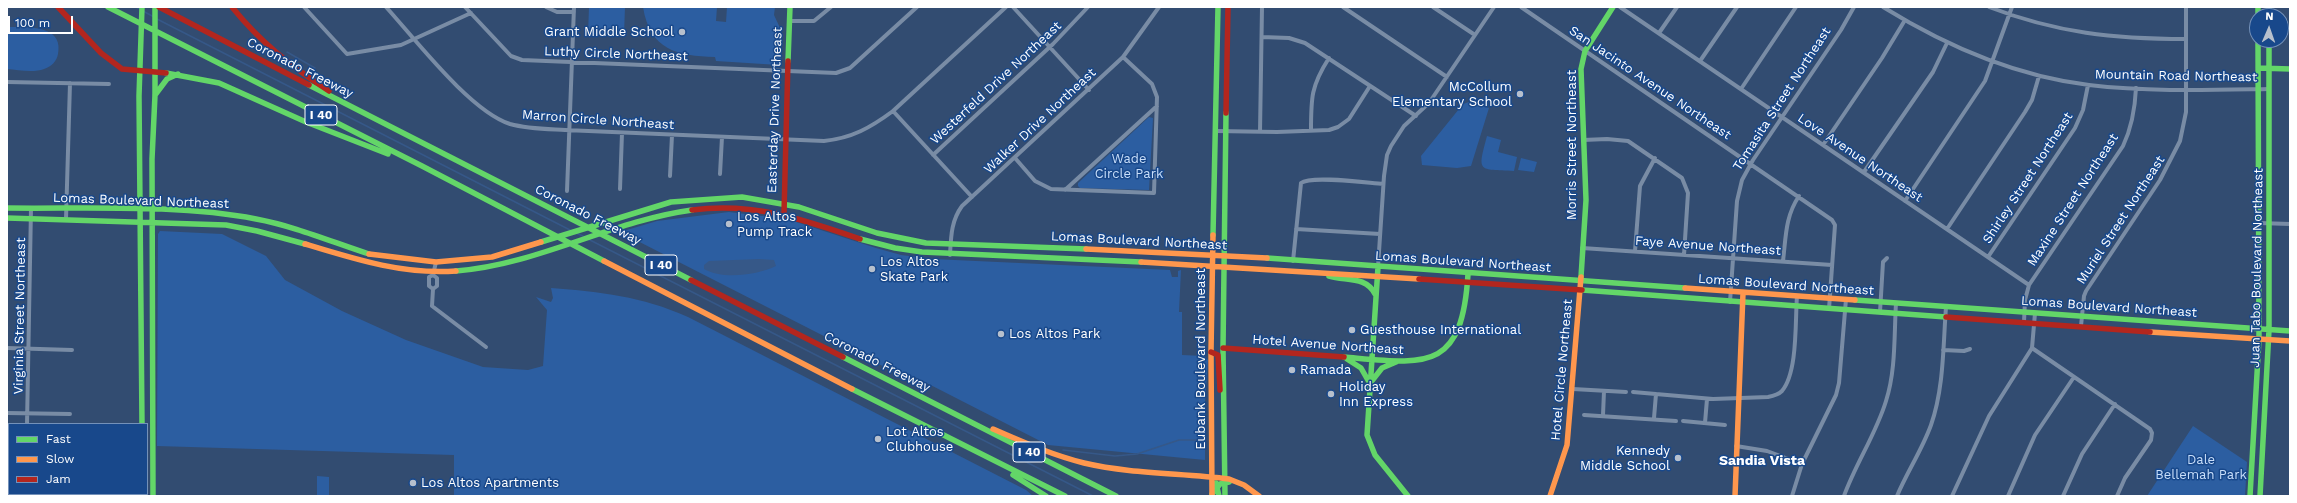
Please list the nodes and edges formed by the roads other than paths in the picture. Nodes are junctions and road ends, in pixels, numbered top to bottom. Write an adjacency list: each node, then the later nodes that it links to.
1 (58, 7): 61 (main road)
2 (108, 7): 99 (main road, I 40)
3 (142, 7): 61 (main road)
4 (156, 7): 62 (main road)
5 (159, 7): 83 (main road, Coronado Freeway / I 40)
6 (232, 7): 83 (main road)
7 (304, 7): 44 (street)
8 (386, 7): 44 (street, Marron Circle Northeast)
9 (466, 7): 37 (street, Luthy Circle Northeast)
10 (546, 7): 36 (street)
11 (574, 7): 36 (street)
12 (790, 7): 40 (main road, Easterday Drive Northeast)
13 (831, 7): 40 (street)
14 (917, 7): 63 (street, Luthy Circle Northeast)
15 (1006, 7): 80 (street, Marron Circle Northeast)
16 (1013, 7): 47 (street)
17 (1088, 7): 47 (street, Westerfeld Drive Northeast)
18 (1159, 7): 51 (street, Walker Drive Northeast)
19 (1218, 7): 56 (main road, Eubank Boulevard Northeast)
20 (1228, 7): 57 (main road, Eubank Boulevard Northeast)
21 (1262, 7): 43 (street)
22 (1343, 7): 66 (street)
23 (1433, 7): 42 (street)
24 (1494, 7): 42 (street)
25 (1521, 7): 50 (street, San Jacinto Avenue Northeast)
26 (1613, 7): 50 (main road, Morris Street Northeast)
27 (1620, 7): 41 (street, Love Avenue Northeast)
28 (1677, 7): 41 (street)
29 (1737, 7): 53 (street)
30 (1796, 7): 73 (street)
31 (1854, 7): 82 (street, Tomasita Street Northeast)
32 (1883, 7): 39 (street, Mountain Road Northeast)
33 (1989, 7): 38 (street)
34 (2012, 7): 38 (street)
35 (2186, 7): 45 (street, Muriel Street Northeast)
36 (574, 12): 54 (street)
37 (471, 13): 44 (street); 54 (street, Luthy Circle Northeast)
38 (2010, 15): 45 (street); 55 (street)
39 (1904, 20): 46 (street, Mountain Road Northeast); 94 (street)
40 (789, 21): 63 (main road, Easterday Drive Northeast)
41 (1659, 34): 53 (street, Love Avenue Northeast)
42 (1475, 35): 66 (street)
43 (1262, 37): 52 (street); 88 (street)
44 (415, 39): 84 (street, Marron Circle Northeast)
45 (2186, 39): 77 (street, Muriel Street Northeast)
46 (1947, 43): 55 (street, Mountain Road Northeast); 100 (street)
47 (1050, 46): 76 (street); 95 (street, Westerfeld Drive Northeast)
48 (2258, 48): 58 (main road, Juan Tabo Boulevard Northeast)
49 (2269, 48): 59 (main road, Juan Tabo Boulevard Northeast)
50 (1585, 51): 93 (main road, Morris Street Northeast); 98 (street, San Jacinto Avenue Northeast)
51 (1123, 57): 76 (street, Walker Drive Northeast); 79 (street)
52 (1330, 58): 71 (street); 85 (street)
53 (1700, 61): 73 (street, Love Avenue Northeast)
54 (572, 62): 63 (street, Luthy Circle Northeast); 84 (street)
55 (1993, 62): 65 (street, Mountain Road Northeast); 109 (street)
56 (1217, 63): 57 (main road); 86 (main road, Eubank Boulevard Northeast)
57 (1227, 63): 87 (main road, Eubank Boulevard Northeast)
58 (2259, 68): 59 (main road, Mountain Road Northeast); 74 (main road, Juan Tabo Boulevard Northeast)
59 (2269, 68): 60 (main road, Mountain Road Northeast); 75 (main road, Juan Tabo Boulevard Northeast)
60 (2290, 69)
61 (140, 72): 62 (main road); 114 (main road)
62 (155, 72): 64 (main road); 78 (main road)
63 (788, 72): 92 (main road, Easterday Drive Northeast)
64 (178, 74): 78 (main road); 99 (main road)
65 (2039, 76): 70 (street, Mountain Road Northeast); 126 (street)
66 (1447, 78): 81 (street)
67 (7, 82): 68 (street)
68 (70, 83): 69 (street); 113 (street)
69 (109, 84)
70 (2088, 85): 72 (street, Mountain Road Northeast); 136 (street, Shirley Street Northeast)
71 (1370, 86): 81 (street); 85 (street)
72 (2136, 88): 77 (street, Mountain Road Northeast); 153 (street, Maxine Street Northeast)
73 (1741, 89): 82 (street, Love Avenue Northeast)
74 (2258, 89): 75 (street, Mountain Road Northeast); 77 (street, Mountain Road Northeast); 122 (main road, Juan Tabo Boulevard Northeast)
75 (2269, 89): 123 (main road, Juan Tabo Boulevard Northeast)
76 (1089, 90): 96 (street, Walker Drive Northeast)
77 (2186, 90): 175 (street, Muriel Street Northeast)
78 (155, 95): 115 (main road)
79 (1156, 106): 105 (street); 105 (street)
80 (892, 111): 92 (street, Marron Circle Northeast); 95 (street)
81 (1416, 116): 103 (street)
82 (1782, 117): 94 (street, Love Avenue Northeast); 98 (street, Tomasita Street Northeast)
83 (379, 121): 208 (main road, Coronado Freeway / I 40)
84 (569, 130): 89 (street, Marron Circle Northeast); 106 (street)
85 (1311, 130): 88 (street)
86 (1216, 132): 87 (street); 133 (main road, Eubank Boulevard Northeast)
87 (1226, 132): 88 (street); 134 (main road, Eubank Boulevard Northeast)
88 (1260, 132)
89 (622, 133): 90 (street, Marron Circle Northeast); 104 (street)
90 (672, 135): 91 (street, Marron Circle Northeast); 102 (street)
91 (722, 137): 92 (street, Marron Circle Northeast); 101 (street)
92 (785, 140): 110 (main road, Easterday Drive Northeast)
93 (1583, 140): 97 (street); 129 (main road, Morris Street Northeast)
94 (1823, 145): 100 (street, Love Avenue Northeast)
95 (933, 155): 108 (street)
96 (1015, 158): 105 (street); 108 (street, Walker Drive Northeast)
97 (1655, 158): 131 (street); 135 (street)
98 (1751, 163): 107 (street, San Jacinto Avenue Northeast); 137 (street, Tomasita Street Northeast)
99 (422, 166): 221 (main road, I 40)
100 (1864, 172): 109 (street, Love Avenue Northeast)
101 (720, 174)
102 (670, 176)
103 (1383, 184): 125 (street); 127 (street)
104 (620, 189)
105 (1065, 190)
106 (567, 191)
107 (1799, 196): 141 (street); 143 (street, San Jacinto Avenue Northeast)
108 (972, 197): 128 (street, Walker Drive Northeast)
109 (1905, 201): 126 (street, Love Avenue Northeast)
110 (783, 203): 116 (main road, Easterday Drive Northeast); 128 (main road, Lomas Boulevard Northeast); 142 (main road, Lomas Boulevard Northeast)
111 (7, 208): 112 (main road, Lomas Boulevard Northeast)
112 (31, 208): 113 (main road, Lomas Boulevard Northeast); 118 (street, Virginia Street Northeast)
113 (66, 208): 114 (main road, Lomas Boulevard Northeast); 119 (street)
114 (140, 210): 115 (main road, Lomas Boulevard Northeast); 120 (main road)
115 (152, 210): 121 (main road); 142 (main road, Lomas Boulevard Northeast)
116 (784, 213): 132 (main road, Lomas Boulevard Northeast); 147 (main road, Lomas Boulevard Northeast)
117 (7, 218): 118 (main road, Lomas Boulevard Northeast)
118 (31, 219): 119 (main road, Lomas Boulevard Northeast); 189 (street, Virginia Street Northeast)
119 (66, 219): 120 (main road, Lomas Boulevard Northeast)
120 (140, 221): 121 (main road, Lomas Boulevard Northeast); 218 (main road)
121 (152, 221): 147 (main road, Lomas Boulevard Northeast); 228 (main road)
122 (2259, 223): 123 (street); 179 (main road, Juan Tabo Boulevard Northeast)
123 (2269, 223): 124 (street); 180 (main road, Juan Tabo Boulevard Northeast)
124 (2290, 224)
125 (1296, 229): 127 (street); 140 (street)
126 (1947, 229): 136 (street, Love Avenue Northeast)
127 (1380, 234): 146 (street)
128 (951, 244): 130 (main road, Lomas Boulevard Northeast); 132 (street, Walker Drive Northeast)
129 (1582, 248): 131 (street, Faye Avenue Northeast); 151 (main road, Morris Street Northeast)
130 (1115, 250): 133 (main road, Lomas Boulevard Northeast); 139 (main road)
131 (1635, 251): 135 (street, Faye Avenue Northeast)
132 (950, 254): 139 (main road, Lomas Boulevard Northeast)
133 (1213, 254): 134 (main road, Lomas Boulevard Northeast); 144 (main road, Eubank Boulevard Northeast)
134 (1224, 255): 140 (main road, Lomas Boulevard Northeast); 145 (main road, Eubank Boulevard Northeast)
135 (1684, 255): 137 (street, Faye Avenue Northeast)
136 (1988, 257): 153 (street, Love Avenue Northeast)
137 (1733, 258): 141 (street, Faye Avenue Northeast); 156 (street, Tomasita Street Northeast)
138 (1887, 258): 163 (street)
139 (1079, 259): 144 (main road, Lomas Boulevard Northeast)
140 (1293, 261): 146 (main road, Lomas Boulevard Northeast)
141 (1783, 261): 143 (street, Faye Avenue Northeast)
142 (436, 262): 147 (street)
143 (1832, 265): 159 (street, San Jacinto Avenue Northeast)
144 (1212, 266): 145 (main road, Lomas Boulevard Northeast); 193 (main road, Eubank Boulevard Northeast)
145 (1224, 267): 148 (main road, Lomas Boulevard Northeast); 187 (main road, Eubank Boulevard Northeast)
146 (1378, 267): 149 (main road, Lomas Boulevard Northeast); 150 (main road)
147 (433, 273): 154 (street); 154 (street)
148 (1323, 273): 150 (main road, Lomas Boulevard Northeast); 161 (main road)
149 (1468, 274): 151 (main road, Lomas Boulevard Northeast); 152 (main road, Hotel Avenue Northeast)
150 (1377, 277): 152 (main road, Lomas Boulevard Northeast); 161 (main road)
151 (1579, 282): 155 (main road, Morris Street Northeast); 156 (main road, Lomas Boulevard Northeast)
152 (1467, 284): 155 (main road, Lomas Boulevard Northeast); 196 (main road, Hotel Avenue Northeast)
153 (2029, 285): 171 (street, Maxine Street Northeast)
154 (433, 289): 185 (street)
155 (1579, 292): 162 (main road, Lomas Boulevard Northeast); 199 (main road, Hotel Circle Northeast)
156 (1731, 292): 157 (main road, Lomas Boulevard Northeast); 162 (street, Tomasita Street Northeast)
157 (1743, 293): 158 (main road, Lomas Boulevard Northeast); 164 (main road)
158 (1797, 296): 159 (main road, Lomas Boulevard Northeast); 166 (street)
159 (1830, 298): 160 (main road, Lomas Boulevard Northeast); 168 (street, San Jacinto Avenue Northeast)
160 (1846, 299): 163 (main road, Lomas Boulevard Northeast); 169 (street)
161 (1376, 300): 195 (main road)
162 (1730, 302): 164 (main road, Lomas Boulevard Northeast)
163 (1880, 302): 165 (main road, Lomas Boulevard Northeast); 170 (street)
164 (1743, 303): 166 (main road, Lomas Boulevard Northeast); 204 (main road)
165 (1896, 303): 167 (main road, Lomas Boulevard Northeast); 172 (street)
166 (1796, 306): 168 (main road, Lomas Boulevard Northeast); 204 (street)
167 (1946, 307): 171 (main road, Lomas Boulevard Northeast); 174 (street)
168 (1829, 309): 169 (main road, Lomas Boulevard Northeast)
169 (1846, 310): 170 (main road, Lomas Boulevard Northeast); 223 (street)
170 (1880, 312): 172 (main road, Lomas Boulevard Northeast)
171 (2024, 312): 173 (main road, Lomas Boulevard Northeast); 176 (street, Maxine Street Northeast)
172 (1896, 313): 174 (main road, Lomas Boulevard Northeast); 243 (street)
173 (2035, 314): 175 (main road, Lomas Boulevard Northeast); 177 (street)
174 (1945, 316): 176 (main road, Lomas Boulevard Northeast); 192 (street)
175 (2082, 316): 178 (street, Muriel Street Northeast); 179 (main road, Lomas Boulevard Northeast)
176 (2024, 322): 177 (main road, Lomas Boulevard Northeast)
177 (2035, 323): 178 (main road, Lomas Boulevard Northeast); 188 (street)
178 (2081, 326): 182 (main road, Lomas Boulevard Northeast)
179 (2259, 329): 180 (main road, Lomas Boulevard Northeast); 182 (main road, Juan Tabo Boulevard Northeast)
180 (2269, 330): 181 (main road, Lomas Boulevard Northeast); 183 (main road, Juan Tabo Boulevard Northeast)
181 (2290, 331)
182 (2259, 339): 183 (main road, Lomas Boulevard Northeast); 249 (main road, Juan Tabo Boulevard Northeast)
183 (2268, 340): 184 (main road, Lomas Boulevard Northeast); 250 (main road, Juan Tabo Boulevard Northeast)
184 (2290, 341)
185 (486, 347)
186 (7, 348): 189 (street)
187 (1223, 348): 194 (main road, Hotel Avenue Northeast); 206 (main road, Eubank Boulevard Northeast)
188 (2032, 348): 197 (street); 245 (street)
189 (30, 349): 191 (street); 210 (street, Virginia Street Northeast)
190 (1970, 349): 192 (street)
191 (72, 350)
192 (1943, 350): 244 (street)
193 (1212, 352): 206 (main road); 225 (main road, Eubank Boulevard Northeast)
194 (1343, 358): 195 (main road, Hotel Avenue Northeast); 198 (main road)
195 (1372, 360): 196 (main road, Hotel Avenue Northeast); 198 (main road)
196 (1399, 361): 198 (main road)
197 (2074, 377): 207 (street); 246 (street)
198 (1370, 384): 239 (main road)
199 (1573, 389): 200 (street); 240 (main road, Hotel Circle Northeast)
200 (1604, 391): 201 (street); 213 (street)
201 (1626, 392)
202 (1633, 392): 203 (street)
203 (1656, 394): 205 (street); 214 (street)
204 (1738, 397): 205 (street); 222 (main road)
205 (1707, 399): 219 (street)
206 (1224, 404): 224 (main road, Eubank Boulevard Northeast)
207 (2115, 404): 247 (street); 248 (street)
208 (943, 407): 225 (main road); 235 (main road, Coronado Freeway / I 40)
209 (7, 413): 210 (street)
210 (28, 413): 211 (street); 217 (street, Virginia Street Northeast)
211 (70, 414)
212 (1584, 415): 213 (street)
213 (1603, 415): 214 (street)
214 (1654, 418): 215 (street)
215 (1676, 421)
216 (1683, 422): 219 (street)
217 (27, 423)
218 (142, 423)
219 (1705, 423): 220 (street)
220 (1725, 424)
221 (926, 428): 233 (main road); 234 (main road, I 40)
222 (1736, 446): 223 (street); 241 (main road)
223 (1802, 464): 242 (street)
224 (1225, 470): 226 (main road, Eubank Boulevard Northeast); 227 (main road)
225 (1212, 479): 226 (main road); 229 (main road); 231 (main road, Eubank Boulevard Northeast)
226 (1225, 480): 227 (main road); 229 (main road); 230 (main road); 237 (main road, Eubank Boulevard Northeast)
227 (1231, 480): 230 (main road)
228 (150, 482): 232 (main road)
229 (1218, 485): 231 (main road); 236 (main road)
230 (1248, 488): 238 (main road)
231 (1212, 495)
232 (153, 496)
233 (1046, 496)
234 (1065, 496)
235 (1116, 496)
236 (1219, 496)
237 (1225, 496)
238 (1259, 496)
239 (1408, 496)
240 (1550, 496)
241 (1735, 496)
242 (1792, 496)
243 (1844, 496)
244 (1897, 496)
245 (1952, 496)
246 (2008, 496)
247 (2063, 496)
248 (2117, 496)
249 (2250, 496)
250 (2260, 496)

